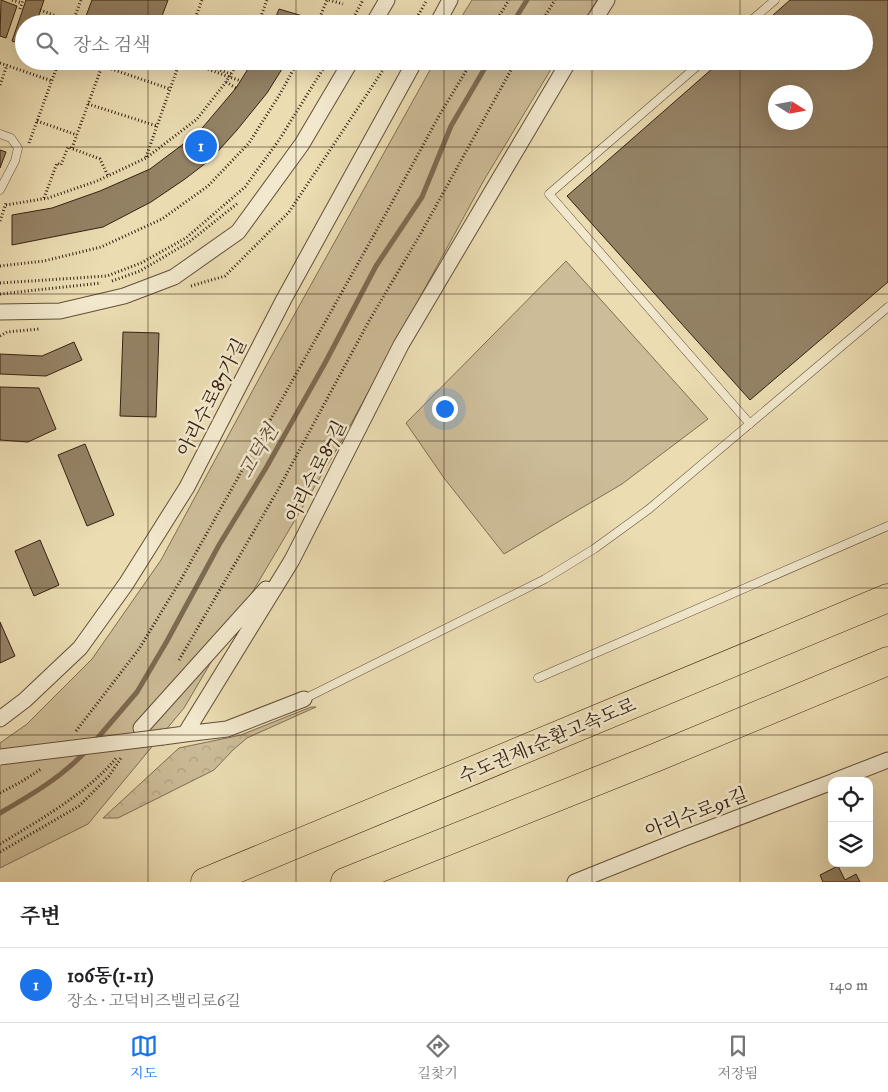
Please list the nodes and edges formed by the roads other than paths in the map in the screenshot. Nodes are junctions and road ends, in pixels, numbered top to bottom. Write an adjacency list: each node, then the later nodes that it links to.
1 (387, 0): 5 (street)
2 (450, 0): 6 (street)
3 (607, 0): 7 (street)
4 (775, 0): 8 (lane)
5 (378, 15)
6 (442, 15)
7 (598, 15)
8 (758, 15)
9 (346, 70): 16 (street)
10 (410, 70): 24 (street, 아리수로87가길)
11 (565, 70): 19 (street, 아리수로87길)
12 (693, 70): 17 (lane)
13 (0, 134): 14 (lane)
14 (0, 190)
15 (888, 307): 17 (lane)
16 (0, 312)
17 (750, 424): 23 (lane)
18 (888, 526): 22 (lane)
19 (292, 560): 25 (street); 26 (street, 아리수로87길)
20 (888, 598): 31 (highway, 수도권제1순환고속도로)
21 (888, 661): 32 (highway)
22 (538, 678)
23 (304, 699): 26 (street)
24 (0, 719)
25 (141, 728)
26 (185, 734): 27 (street, bridge)
27 (0, 757)
28 (888, 760): 29 (street, 아리수로91길)
29 (843, 777)
30 (828, 783): 33 (street, 아리수로91길)
31 (205, 882)
32 (345, 882)
33 (575, 882)

